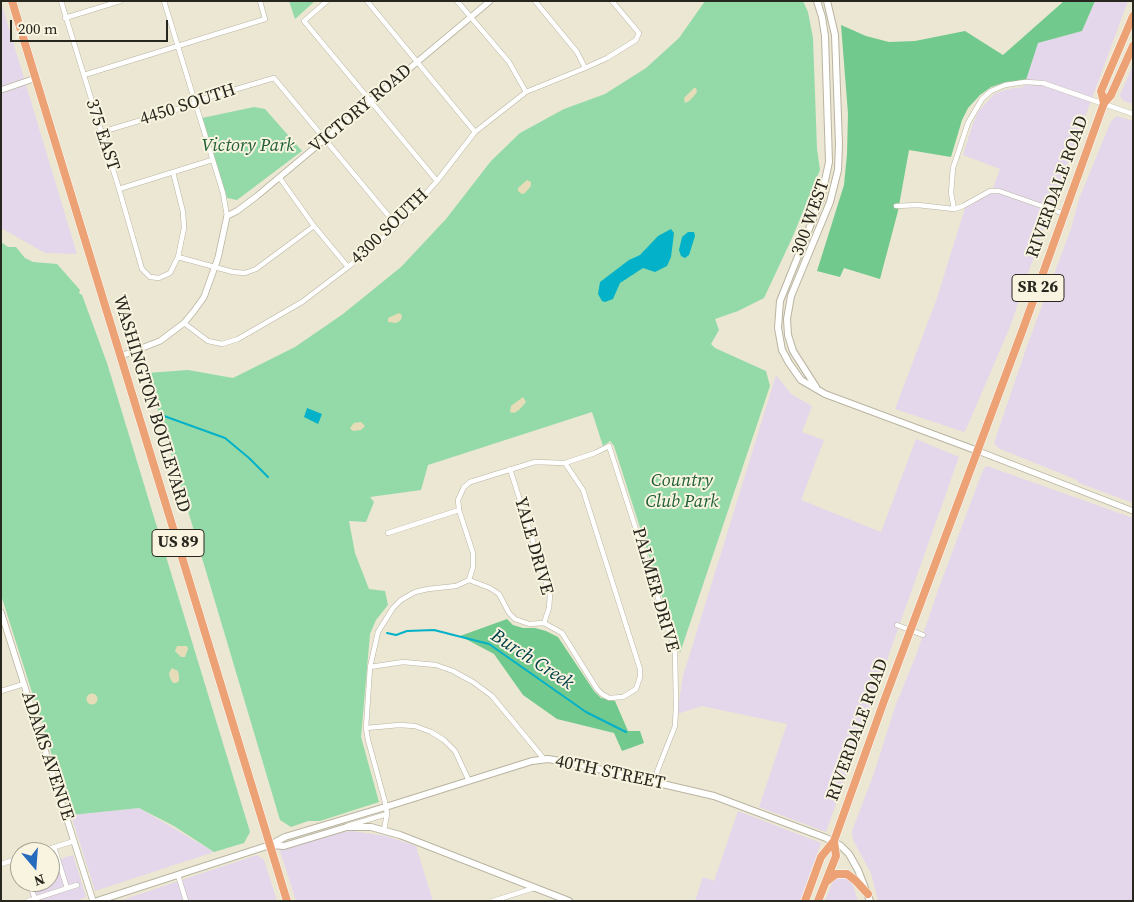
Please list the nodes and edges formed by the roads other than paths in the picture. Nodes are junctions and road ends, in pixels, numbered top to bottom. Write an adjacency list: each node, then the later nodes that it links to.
1 (12, 1): 22 (main road, WASHINGTON BOULEVARD / US 89)
2 (61, 1): 16 (street, 375 EAST)
3 (120, 1): 16 (street)
4 (164, 1): 17 (street)
5 (260, 1): 17 (street)
6 (327, 1): 25 (street)
7 (366, 1): 19 (street)
8 (457, 1): 15 (street)
9 (490, 1): 15 (street, VICTORY ROAD)
10 (535, 1): 20 (street)
11 (612, 1): 20 (street, 4300 SOUTH)
12 (817, 1): 48 (main road, 300 WEST)
13 (827, 1): 48 (main road, 300 WEST)
14 (1133, 16): 27 (main road)
15 (471, 17): 19 (street, VICTORY ROAD); 24 (street)
16 (66, 18): 21 (street, 375 EAST)
17 (178, 46): 21 (street); 26 (street)
18 (1133, 46): 27 (main road, SR 26)
19 (417, 62): 25 (street, VICTORY ROAD); 30 (street)
20 (585, 68): 24 (street, 4300 SOUTH)
21 (84, 75): 29 (street, 375 EAST)
22 (36, 78): 23 (street); 47 (main road, WASHINGTON BOULEVARD / US 89)
23 (1, 90)
24 (526, 92): 30 (street, 4300 SOUTH)
25 (370, 101): 31 (street, VICTORY ROAD); 35 (street)
26 (194, 103): 29 (street, 4450 SOUTH); 31 (street, 4450 SOUTH); 32 (street)
27 (1104, 103): 28 (street); 38 (street); 39 (main road, RIVERDALE ROAD / SR 26)
28 (1133, 114)
29 (102, 132): 36 (street, 375 EAST)
30 (475, 132): 35 (street, 4300 SOUTH)
31 (325, 139): 34 (street, VICTORY ROAD); 42 (street)
32 (212, 160): 33 (street); 40 (street)
33 (173, 172): 36 (street); 43 (street)
34 (279, 177): 40 (street, VICTORY ROAD); 41 (street)
35 (437, 182): 42 (street, 4300 SOUTH)
36 (119, 189): 43 (street, 375 EAST)
37 (896, 206): 38 (street)
38 (954, 209): 39 (street)
39 (1065, 214): 49 (main road, RIVERDALE ROAD / SR 26)
40 (227, 216): 44 (street)
41 (314, 226): 44 (street); 45 (street)
42 (397, 226): 45 (street, 4300 SOUTH)
43 (178, 257): 44 (street)
44 (214, 266): 46 (street)
45 (348, 267): 46 (street, 4300 SOUTH)
46 (184, 323): 47 (street)
47 (121, 356): 73 (main road, WASHINGTON BOULEVARD / US 89)
48 (817, 388): 49 (main road, 300 WEST)
49 (978, 451): 53 (street, 300 WEST); 59 (main road, SR 26)
50 (565, 463): 51 (street); 57 (street); 67 (street, PALMER DRIVE)
51 (510, 469): 52 (street); 57 (street, YALE DRIVE)
52 (459, 510): 54 (street); 55 (street)
53 (1133, 511)
54 (388, 534)
55 (469, 580): 57 (street); 61 (street)
56 (1, 612): 62 (street, ADAMS AVENUE)
57 (544, 623)
58 (897, 625): 59 (street)
59 (911, 630): 60 (street); 72 (main road, RIVERDALE ROAD / SR 26)
60 (923, 635)
61 (370, 667): 64 (street); 65 (street)
62 (24, 684): 63 (street); 71 (street, ADAMS AVENUE)
63 (1, 691)
64 (366, 728): 66 (street); 68 (street)
65 (544, 759): 66 (main road, 40TH STREET); 67 (main road, 40TH STREET)
66 (469, 781): 68 (main road, 40TH STREET)
67 (653, 782): 72 (main road, 40TH STREET)
68 (386, 811): 69 (street, 40TH STREET); 70 (street); 73 (main road, 40TH STREET)
69 (342, 828): 70 (main road); 73 (main road, 40TH STREET)
70 (384, 830): 80 (main road)
71 (74, 841): 74 (street); 85 (street, ADAMS AVENUE)
72 (834, 841): 77 (main road, SR 26); 82 (main road); 91 (main road, SR 26)
73 (270, 844): 76 (main road, 40TH STREET); 88 (main road, WASHINGTON BOULEVARD / US 89)
74 (60, 845)
75 (60, 866): 79 (street)
76 (178, 874): 86 (main road, 40TH STREET); 87 (street)
77 (825, 883): 82 (main road); 92 (main road, SR 26)
78 (77, 885): 79 (street)
79 (67, 888): 83 (street)
80 (536, 888): 89 (street); 90 (main road)
81 (33, 892): 83 (street)
82 (869, 898)
83 (35, 899): 84 (street)
84 (28, 901)
85 (93, 901)
86 (97, 901)
87 (186, 901)
88 (287, 901)
89 (493, 901)
90 (569, 901)
91 (805, 901)
92 (818, 901)

